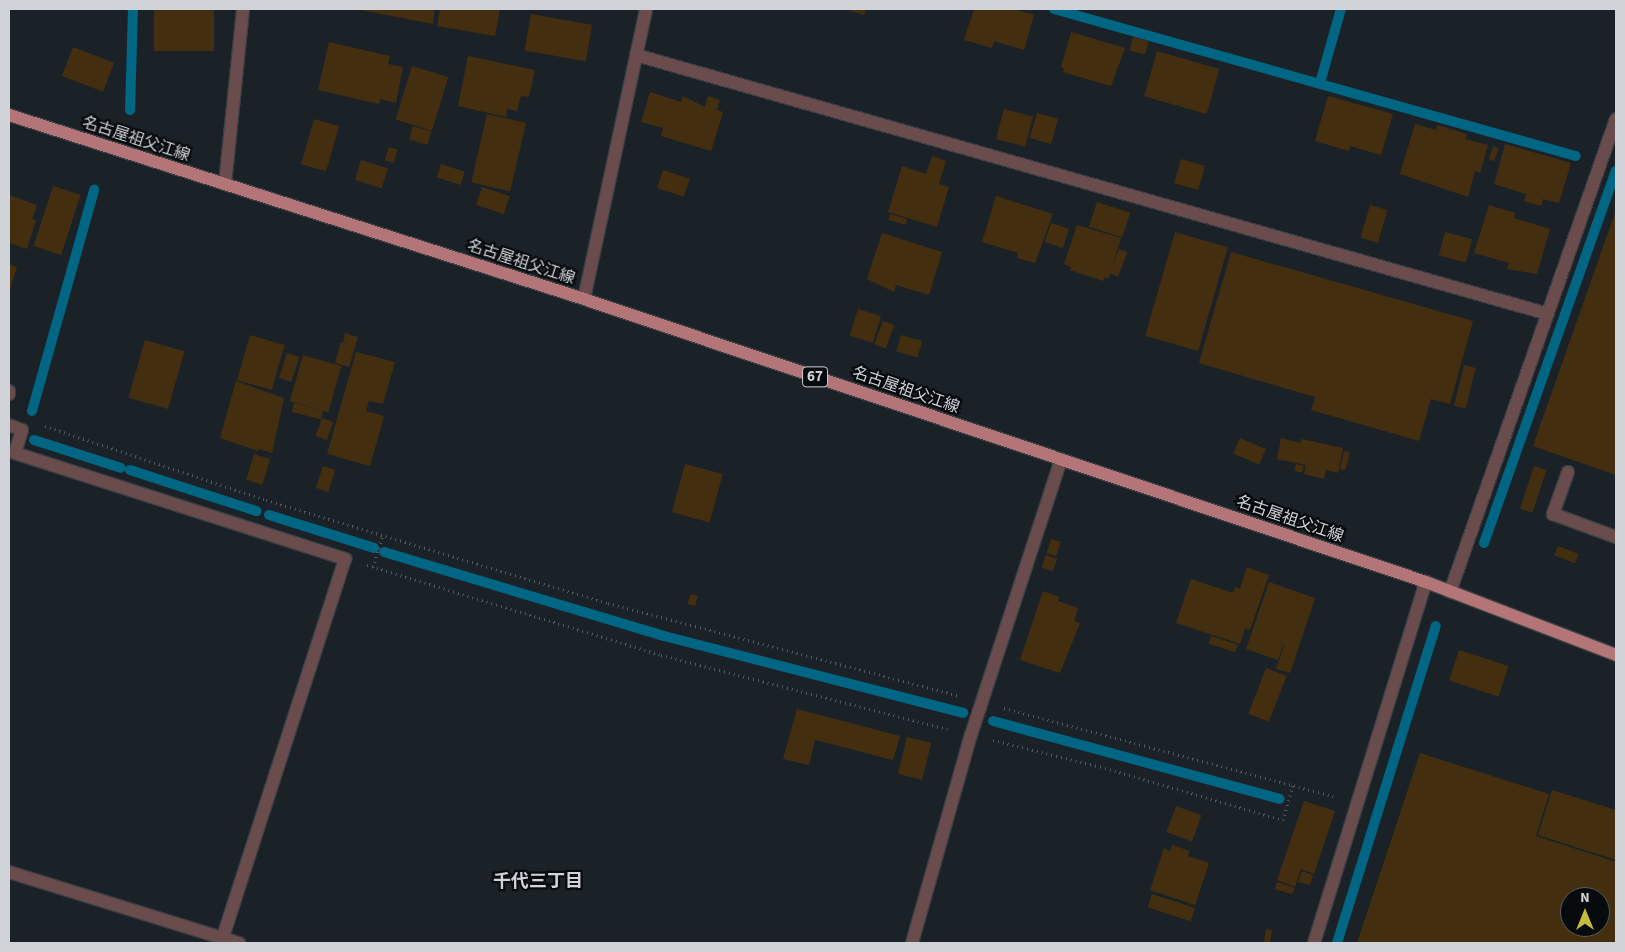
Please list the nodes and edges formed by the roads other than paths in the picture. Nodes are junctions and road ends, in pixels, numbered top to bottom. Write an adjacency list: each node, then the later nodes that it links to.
1 (243, 9): 6 (street)
2 (646, 9): 3 (street)
3 (636, 55): 7 (street); 8 (street)
4 (9, 115): 6 (main road, 名古屋祖父江線 / 67)
5 (1616, 119): 8 (street)
6 (225, 184): 7 (main road, 名古屋祖父江線 / 67)
7 (584, 299): 10 (main road, 名古屋祖父江線 / 67)
8 (1548, 314): 14 (street)
9 (9, 426): 17 (street)
10 (1061, 459): 13 (main road, 名古屋祖父江線 / 67); 19 (street)
11 (1568, 472): 12 (street)
12 (1616, 537)
13 (1426, 582): 14 (main road, 名古屋祖父江線 / 67); 20 (street)
14 (1450, 592): 15 (main road, 名古屋祖父江線 / 67)
15 (1616, 655)
16 (9, 872): 17 (street)
17 (222, 941): 18 (street)
18 (239, 943)
19 (912, 943)
20 (1314, 943)

